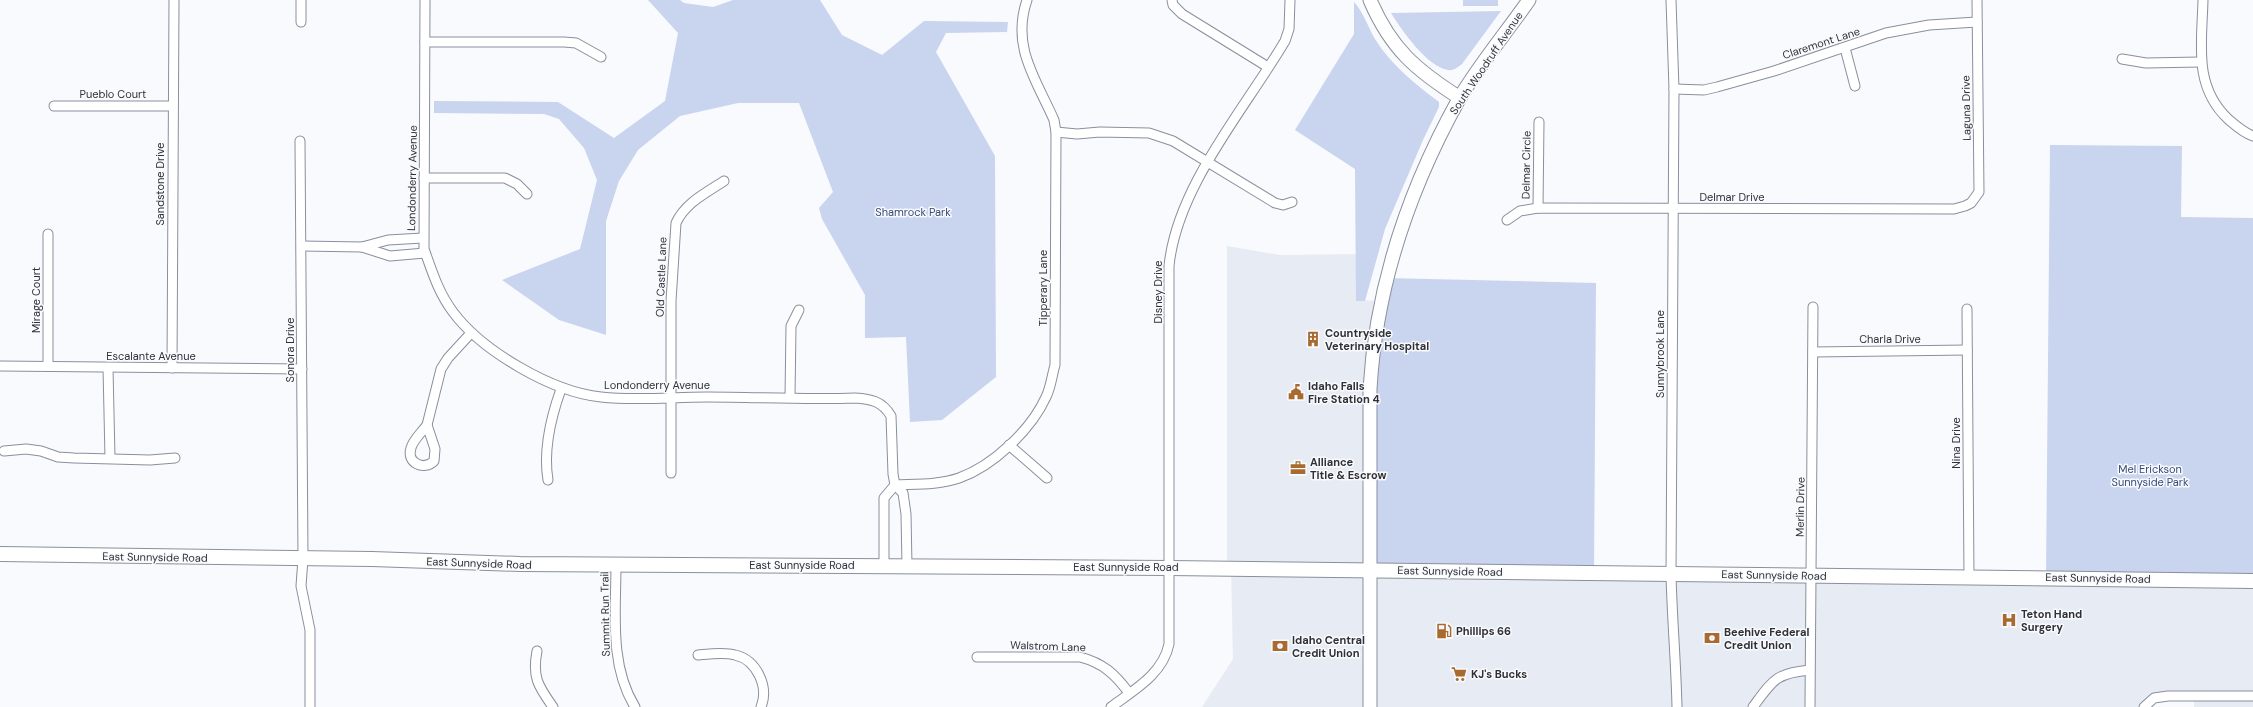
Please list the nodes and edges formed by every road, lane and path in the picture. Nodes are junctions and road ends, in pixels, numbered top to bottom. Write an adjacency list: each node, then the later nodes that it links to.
1 (174, 0): 24 (street, Sandstone Drive)
2 (301, 0): 12 (street)
3 (425, 0): 14 (street, Londonderry Avenue)
4 (1027, 0): 26 (street, Tipperary Lane)
5 (1172, 0): 19 (street)
6 (1290, 0): 19 (street, Disney Drive)
7 (1370, 0): 22 (main road)
8 (1529, 0): 22 (main road, South Woodruff Avenue)
9 (1671, 0): 21 (street, Sunnybrook Lane)
10 (1977, 0): 13 (street, Laguna Drive)
11 (2203, 0): 18 (street)
12 (301, 22)
13 (1977, 22): 15 (street, Claremont Lane); 34 (street, Laguna Drive)
14 (425, 42): 16 (street); 30 (street, Londonderry Avenue)
15 (1844, 48): 20 (street); 21 (street, Claremont Lane)
16 (601, 57)
17 (2122, 58): 18 (street)
18 (2200, 62): 27 (street)
19 (1268, 67): 29 (street, Disney Drive)
20 (1855, 86)
21 (1674, 89): 36 (street, Sunnybrook Lane)
22 (1460, 98): 72 (main road, South Woodruff Avenue)
23 (54, 106): 24 (street, Pueblo Court)
24 (173, 106): 52 (street, Sandstone Drive)
25 (1539, 122): 35 (street, Delmar Circle)
26 (1056, 132): 29 (street); 58 (street, Tipperary Lane)
27 (2253, 136)
28 (300, 141): 40 (street, Sonora Drive)
29 (1208, 164): 33 (street); 71 (street, Disney Drive)
30 (424, 178): 32 (street); 39 (street, Londonderry Avenue)
31 (724, 181): 55 (street, Old Castle Lane)
32 (527, 194)
33 (1292, 202)
34 (1961, 207): 36 (street, Delmar Drive)
35 (1538, 208): 36 (street, Delmar Drive); 37 (street, Delmar Drive)
36 (1672, 209): 73 (street, Sunnybrook Lane)
37 (1506, 220)
38 (48, 234): 50 (street, Mirage Court)
39 (423, 238): 41 (street); 42 (street, Londonderry Avenue)
40 (302, 246): 41 (street); 53 (street, Sonora Drive)
41 (362, 247): 42 (street)
42 (425, 254): 46 (street, Londonderry Avenue)
43 (1813, 307): 48 (street, Merlin Drive)
44 (1967, 309): 47 (street, Nina Drive)
45 (798, 310): 56 (street)
46 (471, 333): 54 (street, Londonderry Avenue); 57 (street)
47 (1967, 350): 48 (street, Charla Drive); 75 (street, Nina Drive)
48 (1813, 352): 74 (street, Merlin Drive)
49 (0, 366): 50 (street, Escalante Avenue)
50 (48, 366): 51 (street, Escalante Avenue)
51 (108, 368): 52 (street, Escalante Avenue); 60 (street)
52 (172, 368): 53 (street, Escalante Avenue)
53 (302, 369): 67 (street, Sonora Drive)
54 (561, 389): 55 (street, Londonderry Avenue); 64 (street)
55 (672, 397): 56 (street, Londonderry Avenue); 62 (street, Old Castle Lane)
56 (790, 397): 65 (street, Londonderry Avenue)
57 (427, 425)
58 (1009, 445): 63 (street); 65 (street, Tipperary Lane)
59 (4, 450): 60 (street)
60 (110, 458): 61 (street)
61 (176, 458)
62 (671, 473)
63 (1046, 478)
64 (548, 480)
65 (895, 485): 69 (street); 70 (street, Londonderry Avenue)
66 (0, 554): 67 (main road, East Sunnyside Road)
67 (302, 559): 68 (main road, East Sunnyside Road); 83 (street, Sonora Drive)
68 (616, 565): 69 (main road, East Sunnyside Road); 85 (street, Summit Run Trail)
69 (884, 565): 70 (main road, East Sunnyside Road)
70 (907, 566): 71 (main road, East Sunnyside Road)
71 (1169, 568): 72 (main road, East Sunnyside Road); 81 (street, Disney Drive)
72 (1370, 570): 73 (main road, East Sunnyside Road); 88 (main road, South Woodruff Avenue)
73 (1671, 574): 74 (main road, East Sunnyside Road); 89 (street, Sunnybrook Lane)
74 (1811, 575): 75 (main road, East Sunnyside Road); 80 (street, Merlin Drive)
75 (1969, 577): 76 (main road, East Sunnyside Road)
76 (2253, 581)
77 (537, 651): 84 (street)
78 (698, 655): 86 (street)
79 (977, 657): 81 (street, Walstrom Lane)
80 (1810, 670): 90 (street); 91 (street, Merlin Drive)
81 (1129, 693): 87 (street, Disney Drive)
82 (2253, 696): 92 (street)
83 (310, 707)
84 (553, 707)
85 (635, 707)
86 (761, 707)
87 (1111, 707)
88 (1370, 707)
89 (1677, 707)
90 (1753, 707)
91 (1810, 707)
92 (2144, 707)

